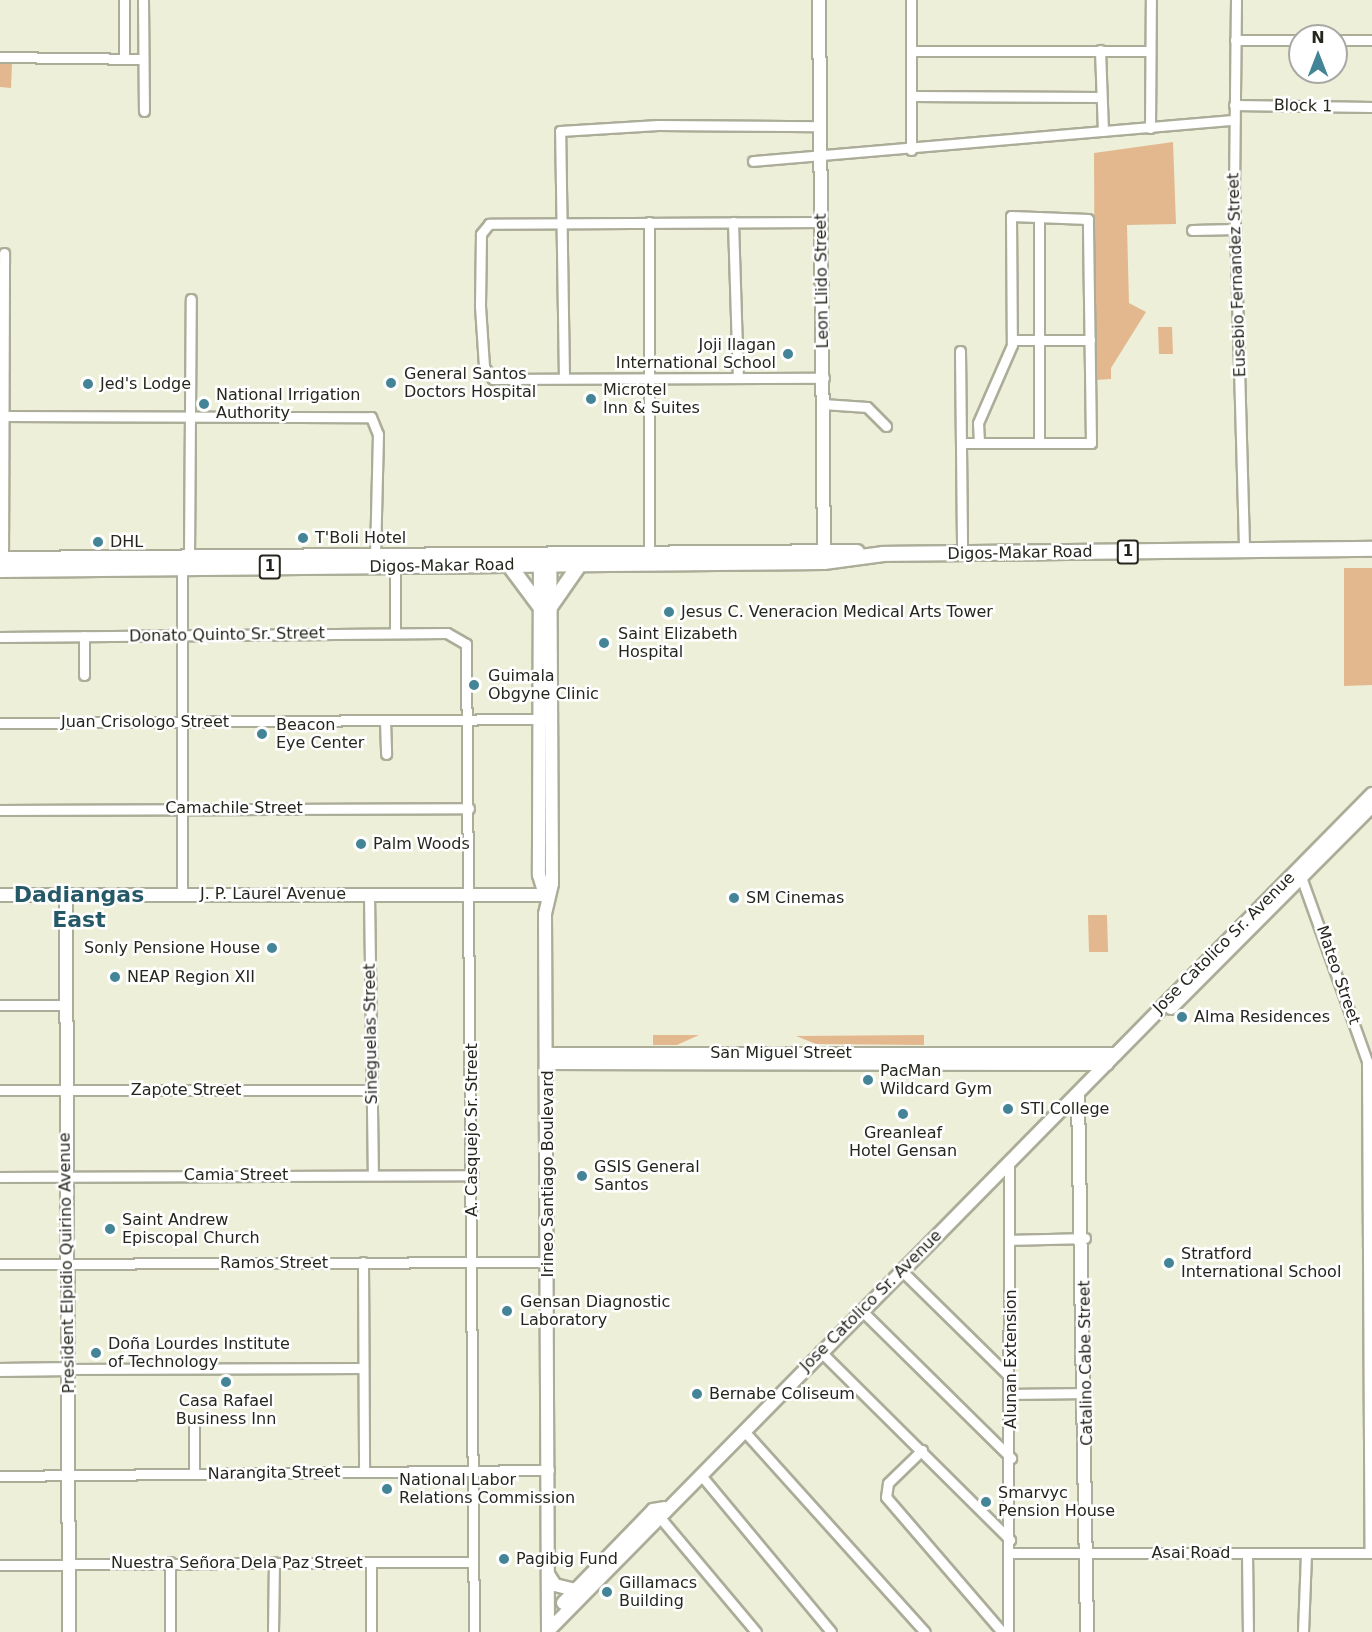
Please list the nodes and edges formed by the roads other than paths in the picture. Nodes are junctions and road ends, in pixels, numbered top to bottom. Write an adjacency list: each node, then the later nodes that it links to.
1 (124, 0): 15 (street)
2 (143, 0): 16 (street)
3 (819, 0): 23 (main road, Leon Llido Street)
4 (911, 0): 11 (street)
5 (1151, 0): 13 (street)
6 (1236, 0): 7 (street, Eusebio Fernandez Street)
7 (1235, 40): 8 (street); 19 (street, Eusebio Fernandez Street)
8 (1288, 40)
9 (1348, 40): 10 (street)
10 (1372, 40)
11 (912, 51): 12 (street); 17 (street)
12 (1100, 51): 13 (street); 18 (street)
13 (1150, 51): 24 (street)
14 (0, 57): 15 (street)
15 (124, 59): 16 (street)
16 (142, 59): 21 (street)
17 (912, 96): 18 (street); 26 (street)
18 (1100, 97): 25 (street)
19 (1234, 105): 20 (street, Block 1); 22 (street, Eusebio Fernandez Street)
20 (1372, 107)
21 (144, 111)
22 (1234, 120): 24 (street); 34 (street, Eusebio Fernandez Street)
23 (820, 126): 27 (main road, Leon Llido Street); 33 (street)
24 (1150, 128): 25 (street)
25 (1103, 131): 26 (street)
26 (911, 150): 27 (street)
27 (820, 157): 28 (street); 32 (main road, Leon Llido Street)
28 (753, 160)
29 (1039, 217): 38 (street); 39 (street); 40 (street)
30 (649, 222): 31 (street); 33 (street); 42 (street)
31 (733, 222): 32 (street); 44 (street)
32 (821, 222): 45 (main road, Leon Llido Street)
33 (564, 223): 43 (street); 43 (street)
34 (1236, 229): 35 (street); 57 (street, Eusebio Fernandez Street)
35 (1192, 230)
36 (4, 254): 47 (street)
37 (191, 299): 48 (street)
38 (1039, 339): 39 (street); 40 (street); 54 (street)
39 (1012, 340): 50 (street)
40 (1090, 340): 54 (street)
41 (960, 351): 49 (street)
42 (648, 377): 43 (street); 44 (street); 56 (street)
43 (564, 378)
44 (738, 378): 45 (street)
45 (824, 378): 46 (main road, Leon Llido Street)
46 (823, 404): 51 (street); 59 (main road, Leon Llido Street)
47 (2, 416): 48 (street); 63 (street)
48 (190, 416): 61 (street); 64 (street)
49 (961, 423): 50 (street); 52 (street)
50 (978, 423): 53 (street)
51 (885, 426)
52 (961, 443): 53 (street); 58 (street)
53 (979, 443): 54 (street)
54 (1039, 443)
55 (1372, 549): 57 (main road, Digos-Makar Road / 1)
56 (649, 551): 59 (main road, Digos-Makar Road / 1); 60 (main road, Digos-Makar Road / 1)
57 (1244, 551): 58 (main road, Digos-Makar Road / 1)
58 (962, 554): 59 (main road, Digos-Makar Road / 1)
59 (824, 555): 65 (main road, Digos-Makar Road / 1)
60 (545, 558): 62 (main road, Digos-Makar Road / 1); 65 (main road, Digos-Makar Road / 1); 66 (main road, Digos-Makar Road / 1); 67 (main road, Irineo Santiago Boulevard)
61 (375, 560): 62 (main road, Digos-Makar Road / 1); 64 (main road, Digos-Makar Road / 1)
62 (396, 560): 66 (main road, Digos-Makar Road / 1); 68 (street)
63 (1, 562): 64 (main road, Digos-Makar Road / 1)
64 (185, 562): 72 (street)
65 (580, 564): 67 (main road)
66 (509, 565): 67 (main road)
67 (546, 608): 74 (main road, Irineo Santiago Boulevard)
68 (396, 632): 69 (street, Donato Quinto Sr. Street); 72 (street, Donato Quinto Sr. Street)
69 (454, 634): 75 (street, A. Casquejo Sr. Street)
70 (0, 636): 71 (street, Donato Quinto Sr. Street)
71 (84, 636): 72 (street, Donato Quinto Sr. Street); 73 (street)
72 (182, 636): 76 (street)
73 (84, 675)
74 (546, 719): 75 (street, Juan Crisologo Street); 91 (main road, Irineo Santiago Boulevard)
75 (468, 720): 77 (street, Juan Crisologo Street); 83 (street, A. Casquejo Sr. Street)
76 (182, 721): 77 (street, Juan Crisologo Street); 78 (street, Juan Crisologo Street); 82 (street)
77 (385, 721): 79 (street)
78 (0, 723)
79 (386, 754)
80 (1372, 794): 85 (main road, Jose Catolico Sr. Avenue)
81 (1372, 806): 85 (main road, Jose Catolico Sr. Avenue)
82 (183, 808): 83 (street, Camachile Street); 84 (street, Camachile Street); 87 (street)
83 (469, 808): 86 (street, A. Casquejo Sr. Street)
84 (0, 810)
85 (1299, 873): 95 (main road, Jose Catolico Sr. Avenue); 114 (street, Mateo Street)
86 (471, 893): 88 (main road, J. P. Laurel Avenue); 91 (main road, J. P. Laurel Avenue); 102 (street, A. Casquejo Sr. Street)
87 (182, 894): 88 (main road, J. P. Laurel Avenue); 90 (main road, J. P. Laurel Avenue)
88 (369, 894): 98 (street, Sineguelas Street)
89 (0, 895): 90 (main road, J. P. Laurel Avenue)
90 (66, 895): 93 (main road, President Elpidio Quirino Avenue)
91 (545, 895): 94 (main road, Irineo Santiago Boulevard)
92 (0, 1005): 93 (street)
93 (66, 1005): 97 (main road, President Elpidio Quirino Avenue)
94 (547, 1059): 95 (main road, San Miguel Street); 109 (main road, Irineo Santiago Boulevard)
95 (1113, 1059): 99 (main road, Jose Catolico Sr. Avenue)
96 (0, 1090): 97 (street, Zapote Street)
97 (66, 1090): 98 (street, Zapote Street); 103 (main road, President Elpidio Quirino Avenue)
98 (372, 1090): 101 (street, Sineguelas Street)
99 (1078, 1094): 100 (main road, Jose Catolico Sr. Avenue); 105 (main road, Catalino Cabe Street)
100 (1009, 1165): 106 (street, Alunan Extension); 112 (main road, Jose Catolico Sr. Avenue)
101 (373, 1174): 102 (street, Camia Street); 103 (street, Camia Street)
102 (472, 1175): 108 (street, A. Casquejo Sr. Street)
103 (66, 1176): 104 (street, Camia Street); 111 (main road, President Elpidio Quirino Avenue)
104 (0, 1177)
105 (1084, 1238): 106 (street); 121 (main road, Catalino Cabe Street)
106 (1010, 1240): 119 (street, Alunan Extension)
107 (363, 1262): 108 (street, Ramos Street); 111 (street, Ramos Street); 116 (street)
108 (473, 1262): 109 (street, Ramos Street); 129 (street, A. Casquejo Sr. Street)
109 (548, 1262): 128 (main road, Irineo Santiago Boulevard)
110 (0, 1264): 111 (street, Ramos Street)
111 (68, 1264): 118 (main road, President Elpidio Quirino Avenue)
112 (902, 1271): 113 (main road, Jose Catolico Sr. Avenue); 119 (street)
113 (861, 1310): 115 (main road, Jose Catolico Sr. Avenue); 126 (street)
114 (1371, 1311): 120 (street, Mateo Street)
115 (820, 1351): 124 (main road, Jose Catolico Sr. Avenue); 125 (street)
116 (363, 1368): 118 (street); 130 (street)
117 (0, 1370): 118 (main road)
118 (69, 1370): 134 (main road, President Elpidio Quirino Avenue)
119 (1010, 1377): 122 (street, Alunan Extension)
120 (1371, 1387): 127 (street, Mateo Street)
121 (1087, 1393): 122 (street); 138 (main road, Catalino Cabe Street)
122 (1010, 1394): 126 (street, Alunan Extension)
123 (194, 1427): 131 (street)
124 (744, 1431): 132 (main road, Jose Catolico Sr. Avenue); 158 (street)
125 (922, 1450): 136 (street); 159 (street)
126 (1011, 1458): 136 (street, Alunan Extension)
127 (1371, 1469): 141 (street, Mateo Street)
128 (549, 1470): 129 (street, Narangita Street); 148 (main road, Irineo Santiago Boulevard)
129 (473, 1471): 130 (street, Narangita Street); 145 (street, A. Casquejo Sr. Street)
130 (364, 1472): 131 (street, Narangita Street)
131 (194, 1474): 134 (street, Narangita Street)
132 (700, 1474): 135 (main road, Jose Catolico Sr. Avenue); 157 (street)
133 (0, 1476): 134 (street, Narangita Street)
134 (69, 1476): 146 (main road, President Elpidio Quirino Avenue)
135 (659, 1512): 149 (main road, Jose Catolico Sr. Avenue); 150 (main road, Jose Catolico Sr. Avenue); 156 (street)
136 (1010, 1540): 137 (street, Alunan Extension)
137 (1010, 1552): 138 (street, Asai Road); 160 (street, Alunan Extension)
138 (1087, 1552): 139 (street, Asai Road); 161 (main road, Catalino Cabe Street)
139 (1247, 1552): 140 (street, Asai Road); 162 (street)
140 (1306, 1552): 141 (street, Asai Road); 163 (street)
141 (1371, 1552)
142 (170, 1562): 143 (street, Nuestra Señora Dela Paz Street); 146 (street, Nuestra Señora Dela Paz Street); 152 (street)
143 (274, 1562): 144 (street, Nuestra Señora Dela Paz Street); 153 (street)
144 (371, 1562): 145 (street, Nuestra Señora Dela Paz Street); 154 (street)
145 (474, 1562): 155 (street, A. Casquejo Sr. Street)
146 (68, 1563): 147 (street, Nuestra Señora Dela Paz Street); 151 (main road, President Elpidio Quirino Avenue)
147 (0, 1565)
148 (548, 1574): 149 (main road); 150 (main road, Irineo Santiago Boulevard)
149 (575, 1590): 150 (main road, Jose Catolico Sr. Avenue)
150 (548, 1627)
151 (69, 1632)
152 (170, 1632)
153 (273, 1632)
154 (371, 1632)
155 (474, 1632)
156 (756, 1632)
157 (831, 1632)
158 (926, 1632)
159 (1002, 1632)
160 (1008, 1632)
161 (1087, 1632)
162 (1248, 1632)
163 (1303, 1632)

